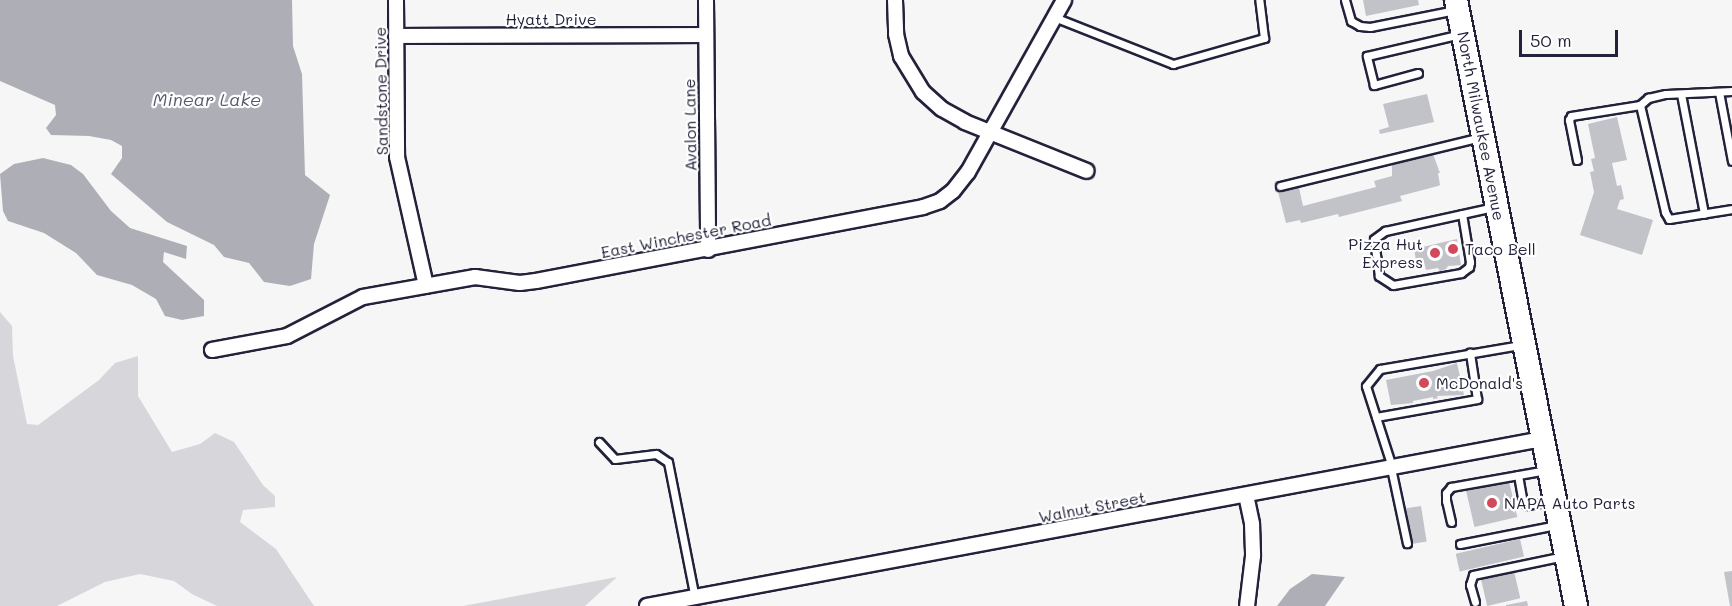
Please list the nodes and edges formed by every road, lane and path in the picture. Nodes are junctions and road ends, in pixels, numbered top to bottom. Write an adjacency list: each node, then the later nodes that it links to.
1 (396, 0): 10 (street, Sandstone Drive)
2 (706, 0): 11 (street, Avalon Lane)
3 (895, 0): 17 (street)
4 (1064, 0): 8 (street, East Winchester Road)
5 (1259, 0): 8 (lane)
6 (1346, 0): 7 (lane)
7 (1457, 5): 9 (main road, North Milwaukee Avenue)
8 (1054, 17): 17 (street, East Winchester Road)
9 (1463, 34): 12 (lane); 18 (main road, North Milwaukee Avenue)
10 (396, 36): 11 (street, Hyatt Drive); 28 (street, Sandstone Drive)
11 (705, 36): 27 (street, Avalon Lane)
12 (1418, 73)
13 (1732, 91): 14 (lane)
14 (1719, 92): 15 (lane); 20 (lane)
15 (1681, 94): 16 (lane); 26 (lane)
16 (1640, 105): 19 (lane); 26 (lane)
17 (991, 131): 21 (street); 27 (street, East Winchester Road)
18 (1483, 137): 22 (lane); 23 (main road, North Milwaukee Avenue)
19 (1577, 160)
20 (1732, 161)
21 (1088, 171)
22 (1280, 186)
23 (1497, 207): 25 (lane); 29 (main road, North Milwaukee Avenue)
24 (1732, 209): 26 (lane)
25 (1462, 214): 25 (lane)
26 (1704, 214)
27 (708, 250): 28 (street, East Winchester Road)
28 (426, 286): 30 (street, East Winchester Road)
29 (1524, 344): 31 (lane); 33 (main road, North Milwaukee Avenue)
30 (212, 350)
31 (1470, 353): 32 (lane); 32 (lane)
32 (1376, 417): 35 (lane)
33 (1542, 439): 35 (street, Walnut Street); 36 (main road, North Milwaukee Avenue)
34 (599, 442): 45 (lane)
35 (1391, 467): 38 (street, Walnut Street); 42 (lane)
36 (1549, 470): 37 (lane); 39 (main road, North Milwaukee Avenue)
37 (1518, 475): 39 (lane); 40 (lane)
38 (1246, 495): 45 (street, Walnut Street); 48 (street)
39 (1555, 501): 41 (main road, North Milwaukee Avenue)
40 (1451, 522)
41 (1560, 524): 43 (lane); 44 (main road, North Milwaukee Avenue)
42 (1407, 543)
43 (1460, 544)
44 (1566, 556): 46 (lane); 49 (main road, North Milwaukee Avenue)
45 (695, 598): 47 (street, Walnut Street)
46 (1475, 602)
47 (647, 606)
48 (1247, 606)
49 (1576, 606)

